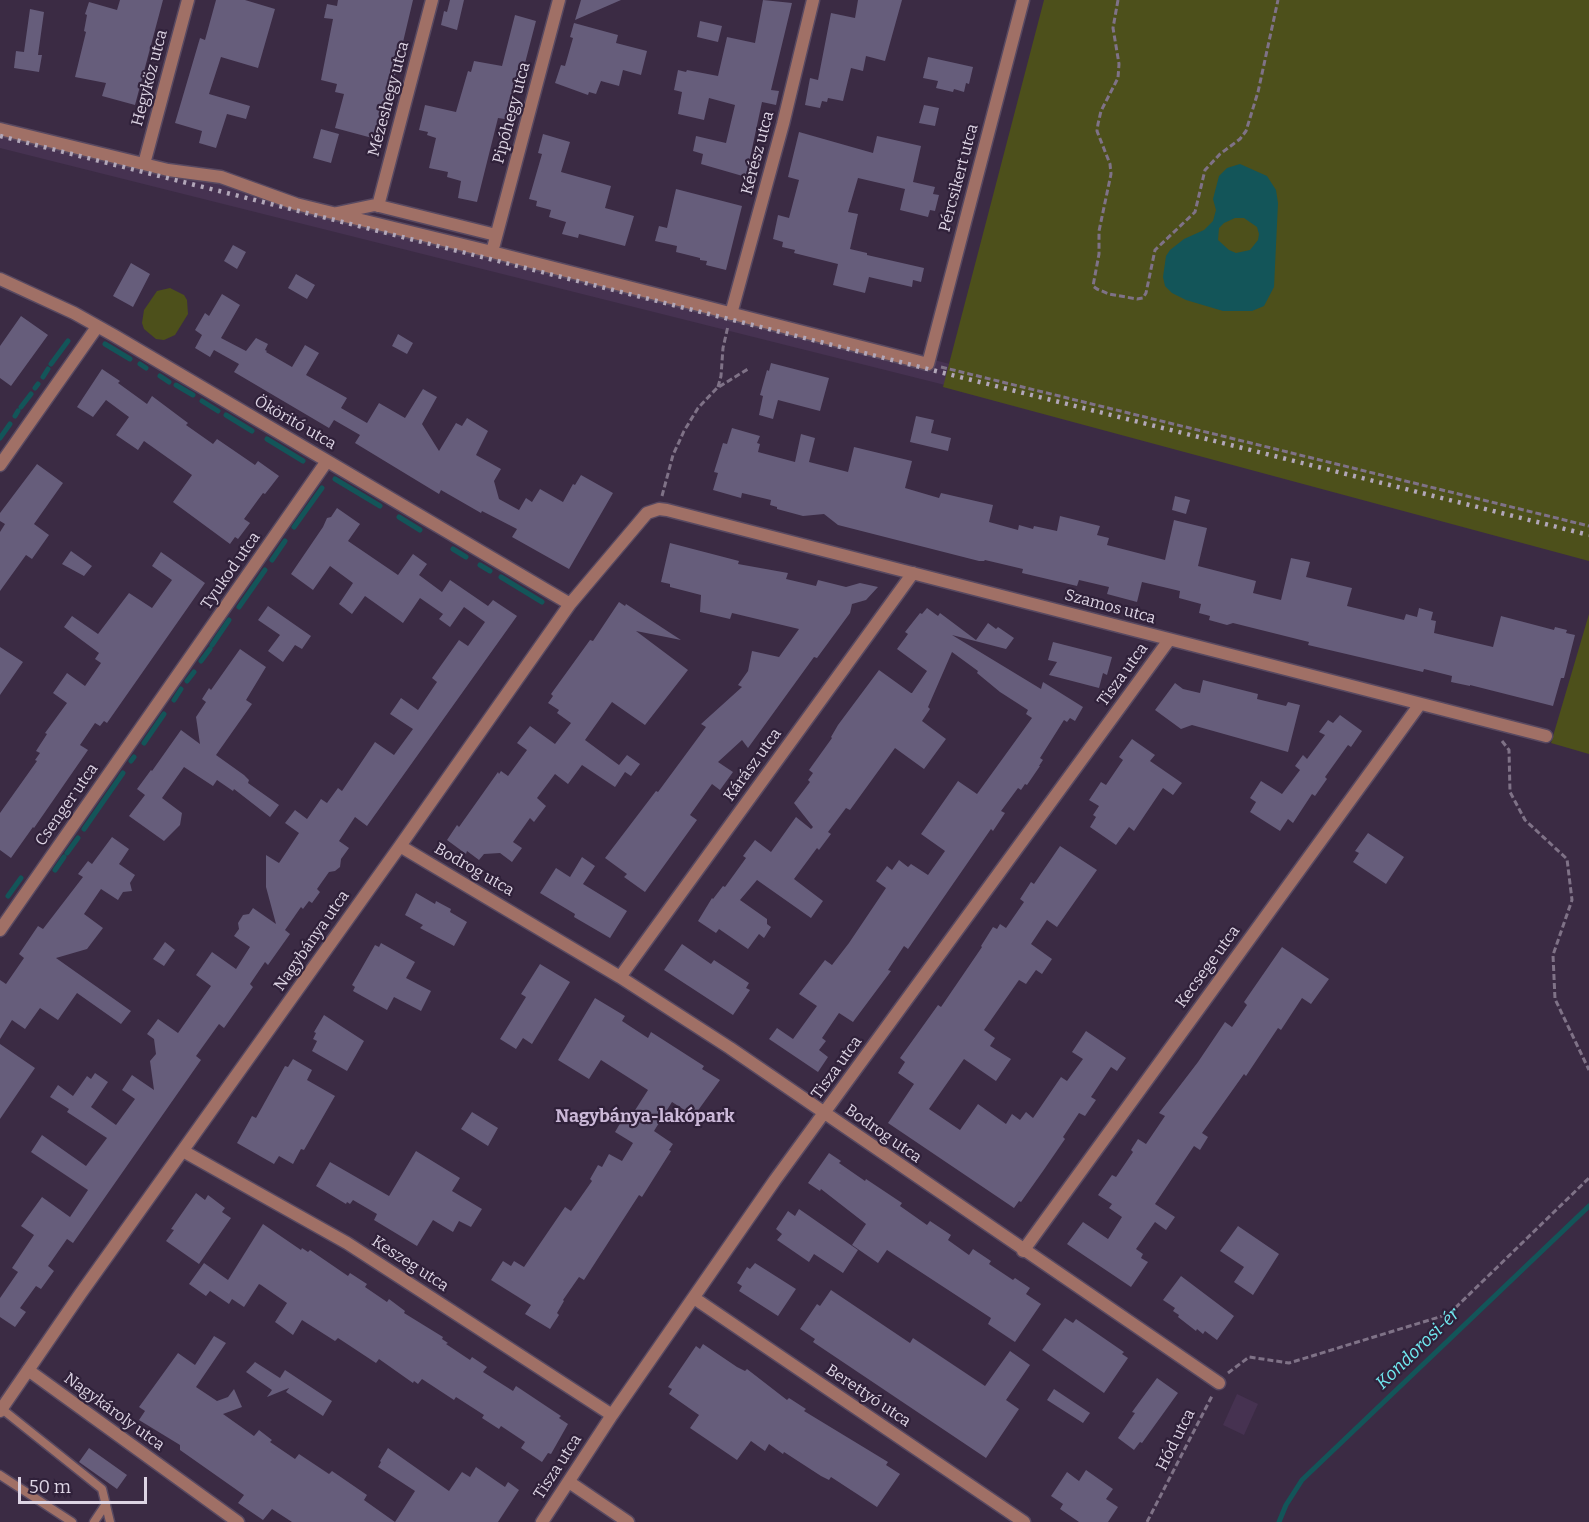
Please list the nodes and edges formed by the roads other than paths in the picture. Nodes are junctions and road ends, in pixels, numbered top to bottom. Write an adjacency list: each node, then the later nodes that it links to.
1 (188, 0): 7 (street, Hegyköz utca)
2 (432, 0): 8 (street, Mézeshegy utca)
3 (559, 0): 10 (street, Pipóhegy utca)
4 (813, 0): 13 (street, Kérész utca)
5 (1023, 0): 13 (street, Pércsikert utca)
6 (0, 129): 7 (street)
7 (144, 164): 9 (street)
8 (378, 206): 9 (street); 10 (street)
9 (334, 213): 11 (street)
10 (496, 235): 11 (street, Pipóhegy utca)
11 (492, 252): 13 (street)
12 (0, 279): 14 (street, Ököritó utca)
13 (731, 314)
14 (97, 327): 15 (street, Ököritó utca); 16 (street)
15 (327, 461): 19 (street, Ököritó utca); 21 (street, Tyukod utca)
16 (0, 465)
17 (663, 510): 18 (street, Szamos utca); 19 (street, Nagybánya utca)
18 (913, 573): 20 (street, Szamos utca); 26 (street, Kárász utca)
19 (570, 604): 24 (street, Nagybánya utca)
20 (1169, 640): 22 (street, Szamos utca); 27 (street, Tisza utca)
21 (162, 700): 25 (street, Csenger utca)
22 (1420, 704): 23 (street, Szamos utca); 29 (street, Kecsege utca)
23 (1546, 736)
24 (400, 846): 26 (street, Bodrog utca); 28 (street, Nagybánya utca)
25 (0, 930)
26 (620, 976): 27 (street, Bodrog utca)
27 (824, 1114): 29 (street, Bodrog utca); 30 (street, Tisza utca)
28 (183, 1151): 31 (street, Nagybánya utca); 34 (street, Keszeg utca)
29 (1023, 1251): 32 (street, Bodrog utca)
30 (694, 1298): 34 (street, Tisza utca); 44 (street, Berettyó utca)
31 (28, 1370): 33 (street, Nagybánya utca); 41 (street, Nagykároly utca)
32 (1219, 1383)
33 (1, 1410): 37 (lane)
34 (612, 1415): 36 (street, Tisza utca)
35 (0, 1475): 38 (lane)
36 (569, 1482): 42 (street, Tisza utca); 43 (street)
37 (106, 1504): 39 (lane); 40 (lane)
38 (72, 1522)
39 (94, 1522)
40 (110, 1522)
41 (238, 1522)
42 (542, 1522)
43 (628, 1522)
44 (1024, 1522)

